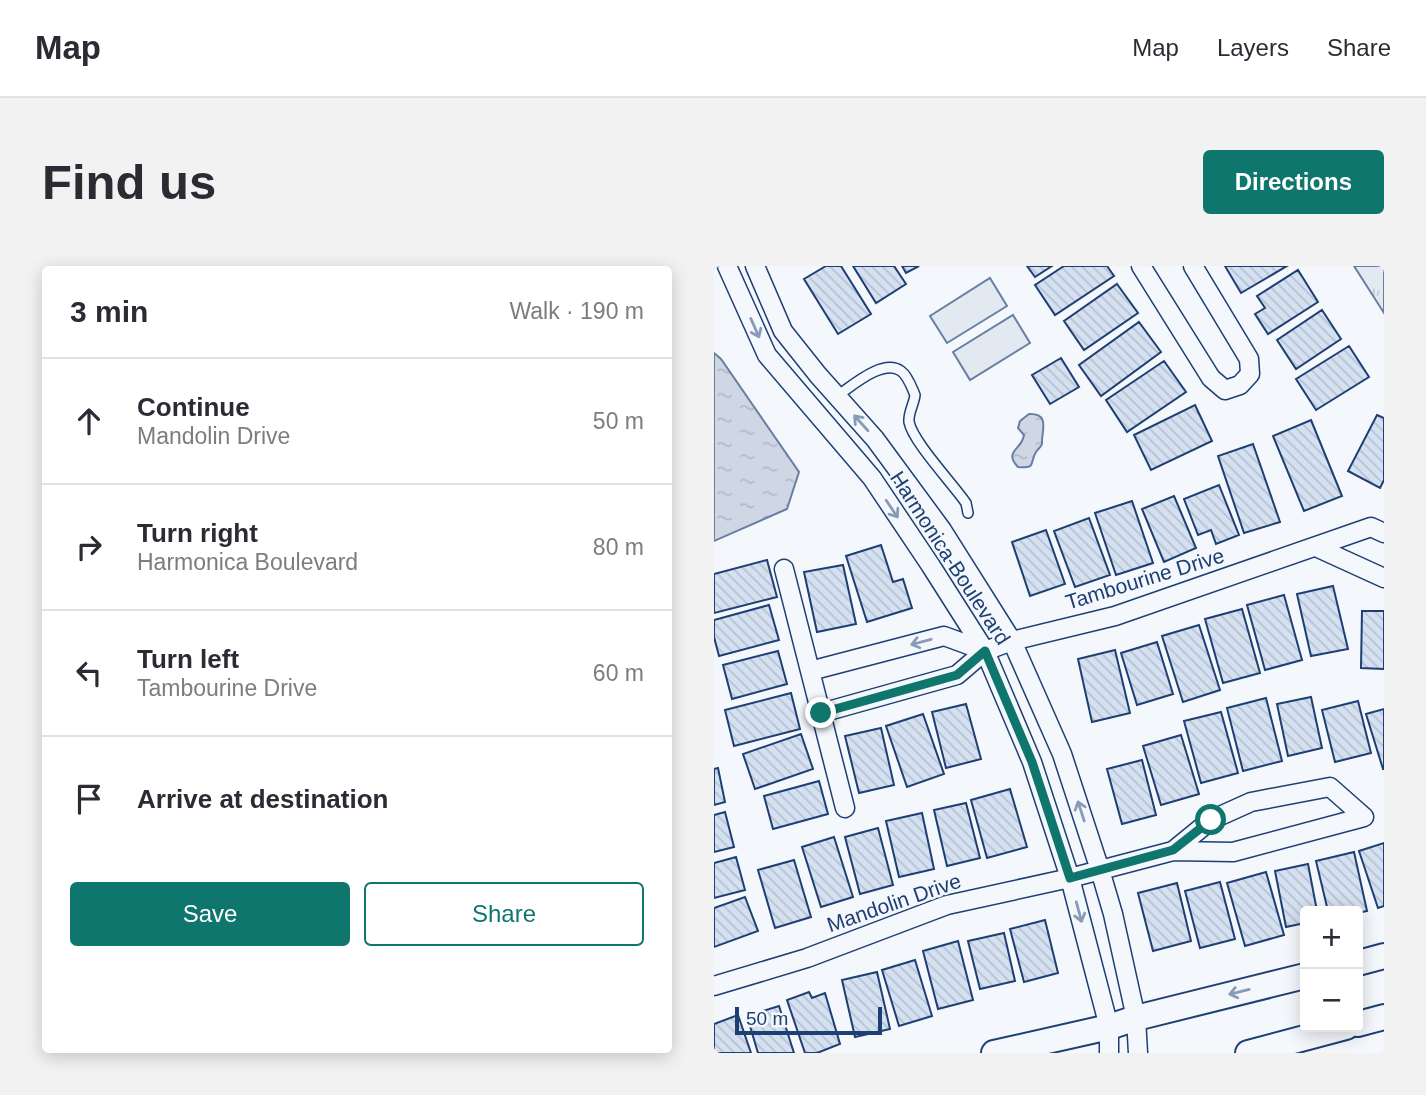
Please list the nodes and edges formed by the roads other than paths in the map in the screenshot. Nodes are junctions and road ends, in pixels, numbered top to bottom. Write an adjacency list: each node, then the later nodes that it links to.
1 (1141, 266): 2 (street)
2 (1193, 266)
3 (757, 267): 4 (street); 5 (street, Harmonica Boulevard)
4 (731, 274): 12 (street, Harmonica Boulevard, one-way to 12)
5 (837, 396): 6 (lane); 11 (street, Harmonica Boulevard, one-way to 5)
6 (968, 513)
7 (1384, 533): 8 (street, Tambourine Drive)
8 (1316, 547): 10 (street); 11 (street, Tambourine Drive)
9 (784, 569): 13 (street)
10 (1384, 578)
11 (1012, 641): 12 (street, Tambourine Drive); 17 (street, Harmonica Boulevard, one-way to 11)
12 (985, 651): 13 (street, one-way to 13); 14 (street, Tambourine Drive); 18 (street, Harmonica Boulevard)
13 (810, 671): 14 (street)
14 (821, 713): 15 (street)
15 (845, 808)
16 (1173, 850): 16 (street, Mandolin Drive); 17 (street, Mandolin Drive)
17 (1100, 870): 18 (street, Mandolin Drive); 24 (street, Harmonica Boulevard)
18 (1070, 878): 22 (street, Mandolin Drive); 26 (street, Harmonica Boulevard, one-way to 26)
19 (1384, 956): 20 (street)
20 (1363, 961)
21 (1300, 977): 24 (street, one-way to 24)
22 (714, 986)
23 (1384, 1017): 25 (street)
24 (1136, 1018): 26 (street); 30 (street, Harmonica Boulevard)
25 (1363, 1023)
26 (1109, 1027): 28 (street); 29 (street, Harmonica Boulevard)
27 (1327, 1032): 31 (street)
28 (994, 1053)
29 (1109, 1053)
30 (1138, 1053)
31 (1248, 1053)

